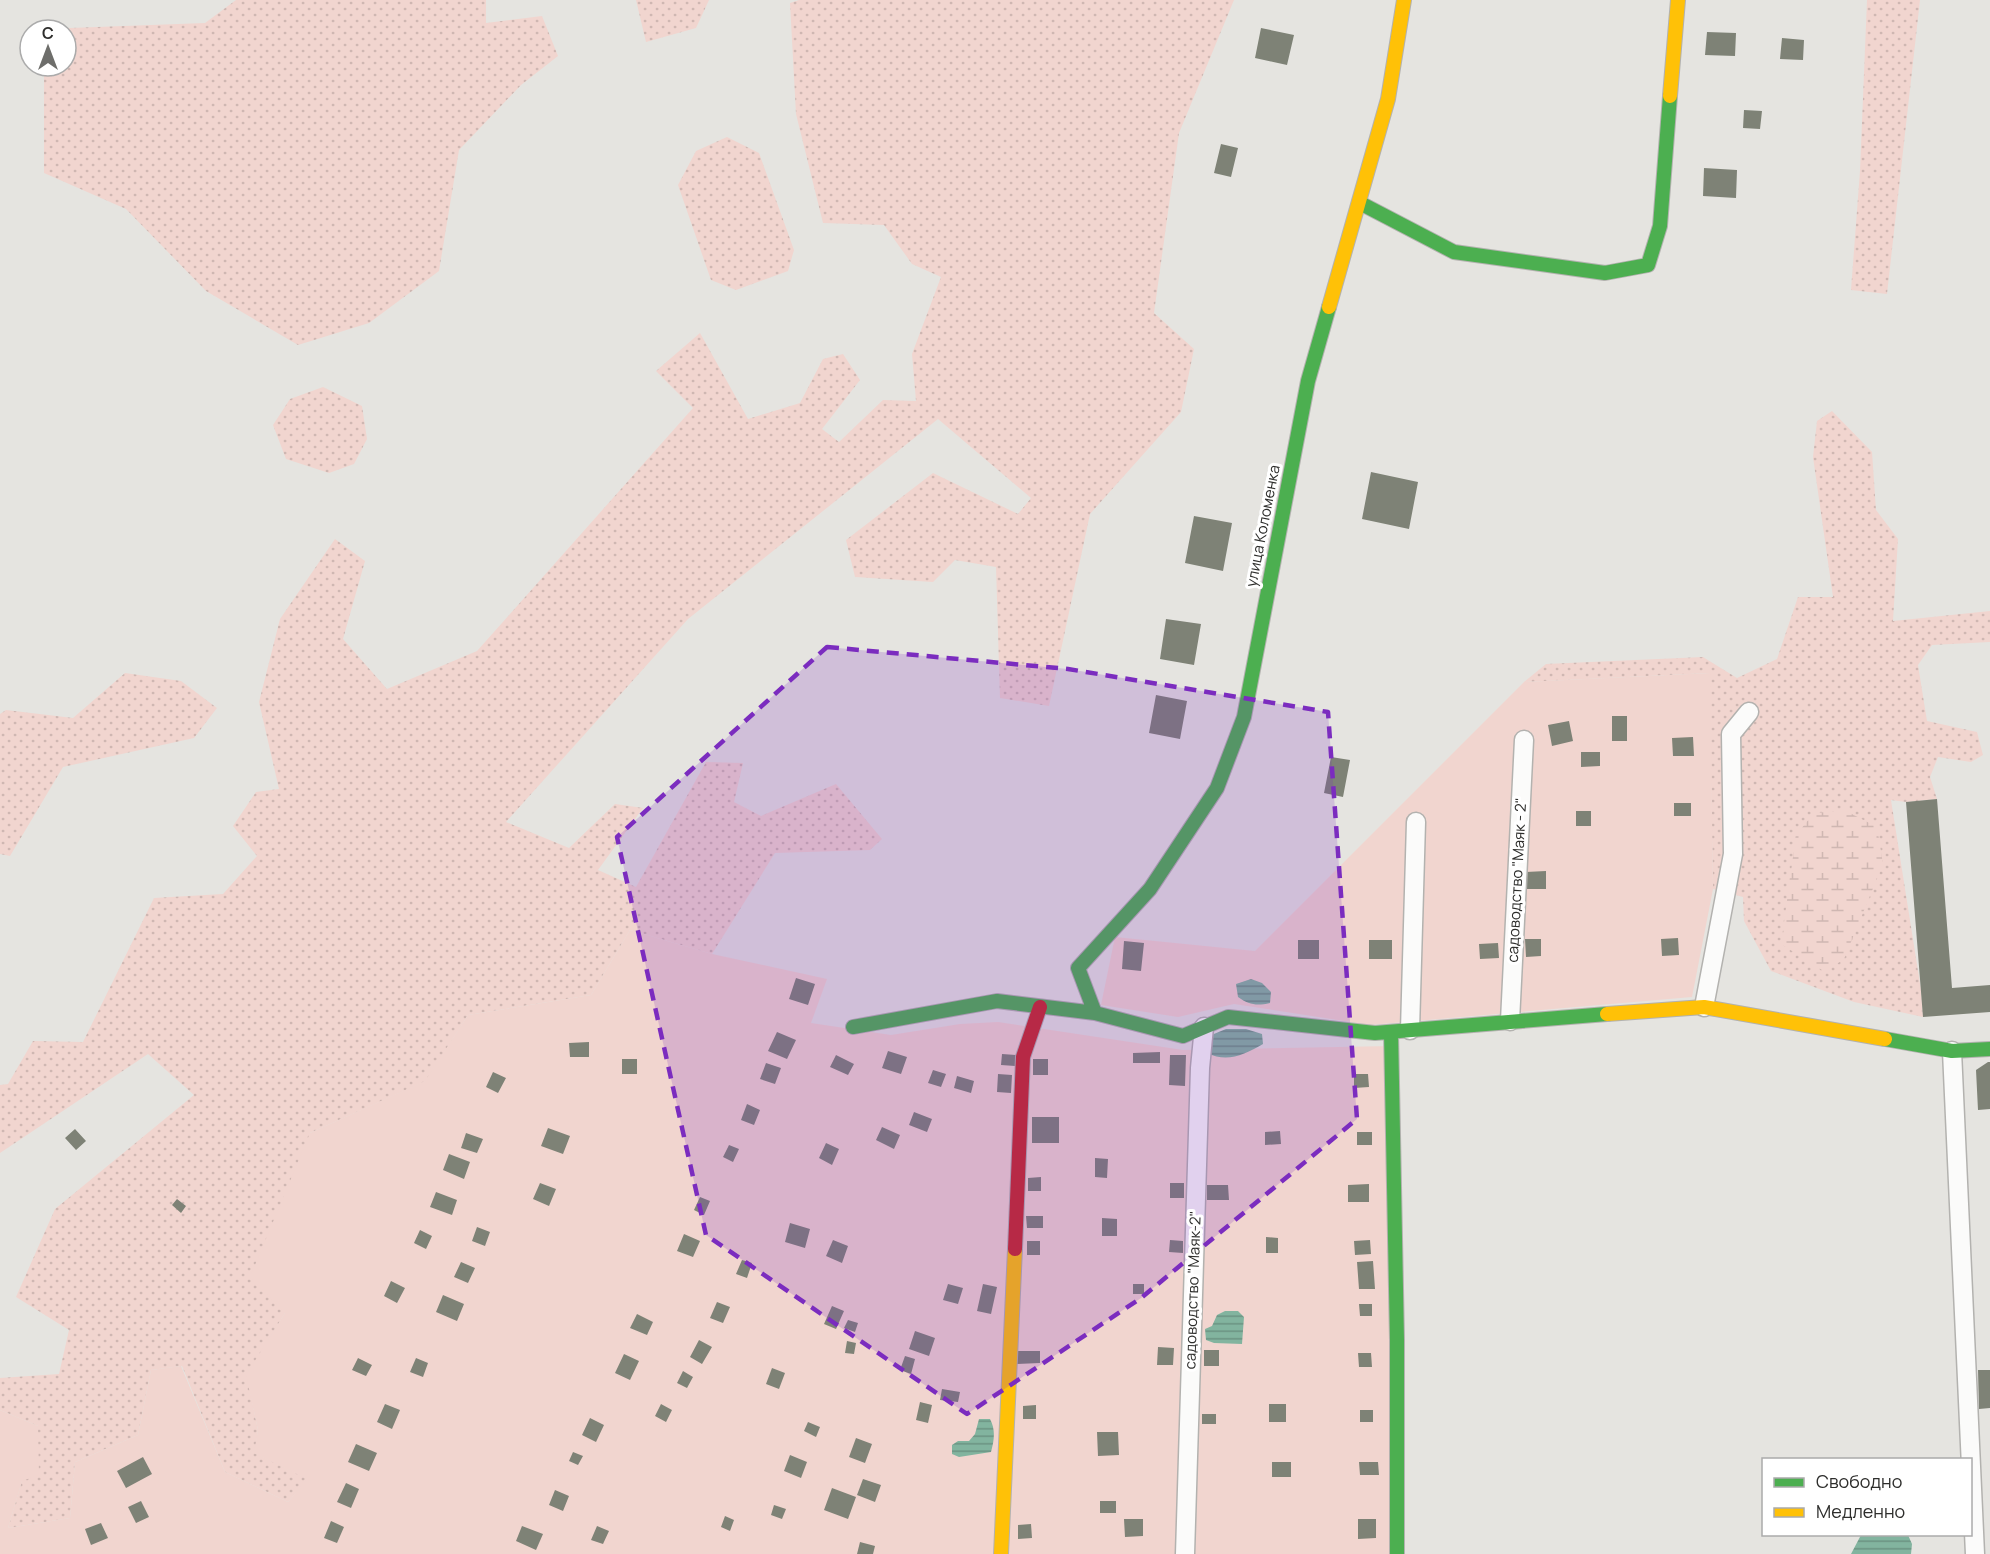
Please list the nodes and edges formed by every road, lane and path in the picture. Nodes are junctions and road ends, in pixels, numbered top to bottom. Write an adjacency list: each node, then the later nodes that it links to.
1 (1404, 0): 3 (street, улица Коломенка)
2 (1677, 0): 3 (street)
3 (1360, 202): 9 (street, улица Коломенка)
4 (1749, 712): 8 (street)
5 (1524, 740): 10 (street, садоводство "Маяк - 2")
6 (1416, 822): 13 (street)
7 (1040, 1007): 9 (street); 11 (street); 19 (street)
8 (1704, 1007): 10 (street); 16 (street)
9 (1095, 1013): 12 (street)
10 (1510, 1021): 13 (street)
11 (853, 1027)
12 (1204, 1027): 14 (street); 20 (street, садоводство "Маяк-2")
13 (1410, 1030): 14 (street)
14 (1391, 1032): 21 (street)
15 (1990, 1048): 16 (street)
16 (1952, 1051): 17 (street)
17 (1971, 1458)
18 (1972, 1470): 22 (street)
19 (1001, 1554)
20 (1185, 1554)
21 (1397, 1554)
22 (1976, 1554)

